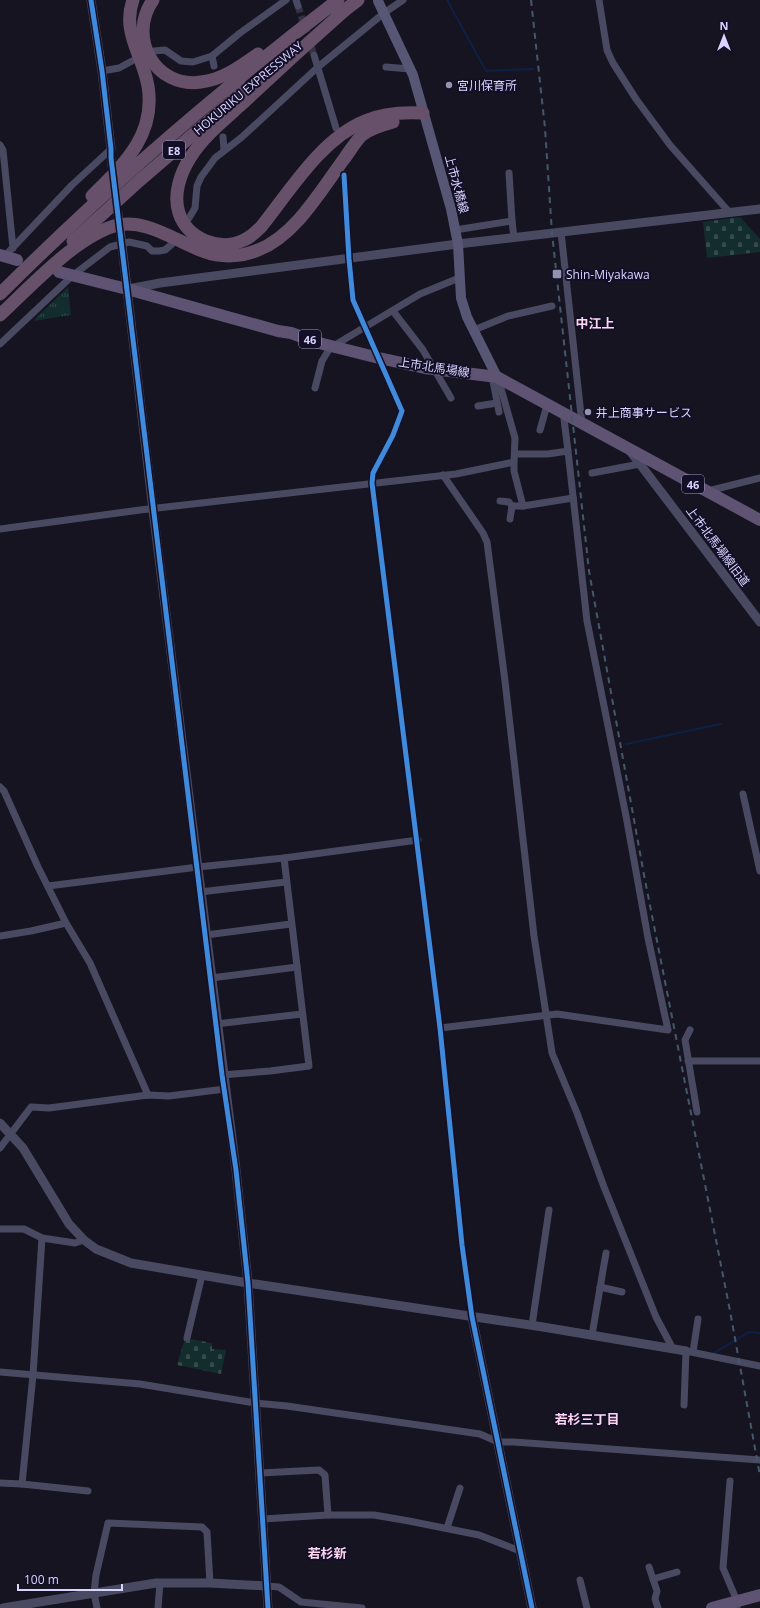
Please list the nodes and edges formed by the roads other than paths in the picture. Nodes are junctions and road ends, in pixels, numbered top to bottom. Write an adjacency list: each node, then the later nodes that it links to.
1 (91, 0): 20 (street)
2 (133, 0): 48 (highway)
3 (153, 0): 5 (highway)
4 (286, 0): 14 (street)
5 (331, 0)
6 (358, 0): 10 (highway, HOKURIKU EXPRESSWAY / E8)
7 (403, 0): 11 (street)
8 (599, 0): 31 (street)
9 (378, 1): 11 (main road, 上市水橋線)
10 (341, 5): 21 (highway); 48 (highway, HOKURIKU EXPRESSWAY / E8); 50 (highway, HOKURIKU EXPRESSWAY / E8)
11 (384, 13): 17 (street); 19 (main road, 上市水橋線)
12 (154, 51): 14 (street)
13 (314, 55): 17 (street)
14 (212, 56): 16 (street)
15 (132, 61): 20 (street)
16 (214, 66)
17 (318, 67): 22 (street); 26 (street)
18 (386, 67): 19 (street)
19 (410, 69): 21 (main road, 上市水橋線)
20 (102, 72): 25 (street)
21 (423, 113): 35 (main road, 上市水橋線); 52 (highway)
22 (336, 128)
23 (223, 137): 26 (street)
24 (0, 145): 41 (street)
25 (111, 149): 27 (street); 41 (street)
26 (224, 149): 32 (street)
27 (111, 158)
28 (508, 173): 33 (street)
29 (344, 175): 42 (street)
30 (760, 209): 31 (street)
31 (730, 213): 36 (street)
32 (188, 218)
33 (512, 221): 35 (street); 37 (street)
34 (120, 229): 38 (street)
35 (455, 230): 40 (main road, 上市水橋線)
36 (561, 232): 37 (street); 67 (street)
37 (514, 238): 40 (street)
38 (121, 243): 39 (street); 45 (street); 47 (street)
39 (172, 244)
40 (458, 244): 42 (street); 46 (main road, 上市水橋線)
41 (4, 255): 43 (main road)
42 (349, 259): 47 (street); 53 (street)
43 (17, 260)
44 (59, 272): 45 (main road, 上市北馬場線 / 46)
45 (72, 276): 47 (main road, 上市北馬場線 / 46); 55 (street)
46 (459, 278): 51 (street); 54 (main road, 上市水橋線)
47 (126, 289): 56 (main road, 上市北馬場線 / 46); 83 (street)
48 (1, 293)
49 (552, 306): 54 (street)
50 (0, 311)
51 (393, 311): 53 (street); 58 (street)
52 (0, 315)
53 (365, 327): 56 (street); 57 (street)
54 (474, 330): 59 (main road, 上市水橋線)
55 (0, 344)
56 (335, 346): 57 (main road, 上市北馬場線 / 46); 60 (street)
57 (379, 358): 58 (main road, 上市北馬場線 / 46); 77 (street)
58 (434, 369): 59 (main road, 上市北馬場線 / 46); 61 (street)
59 (497, 377): 62 (street); 63 (main road, 上市北馬場線 / 46); 71 (street)
60 (315, 388)
61 (451, 398)
62 (497, 403): 64 (street); 65 (street)
63 (547, 405): 66 (main road, 上市北馬場線 / 46); 68 (street)
64 (478, 406)
65 (499, 412)
66 (565, 414): 67 (main road, 上市北馬場線 / 46); 70 (street)
67 (582, 424): 69 (main road, 上市北馬場線 / 46)
68 (540, 430)
69 (628, 448): 73 (street, 上市北馬場線旧道); 78 (main road, 上市北馬場線 / 46)
70 (568, 451): 71 (street); 79 (street)
71 (515, 454): 72 (street)
72 (514, 462): 75 (street); 82 (street)
73 (640, 464): 74 (street); 87 (street, 上市北馬場線旧道)
74 (592, 473)
75 (443, 475): 77 (street); 104 (street)
76 (760, 478): 78 (street)
77 (372, 483): 83 (street); 90 (street)
78 (706, 491): 85 (main road, 上市北馬場線 / 46)
79 (573, 498): 82 (street); 104 (street)
80 (500, 501): 81 (street)
81 (512, 506): 82 (street); 84 (street)
82 (523, 506)
83 (153, 510): 86 (street); 92 (street)
84 (510, 519)
85 (760, 520)
86 (0, 529)
87 (760, 622)
88 (0, 787): 95 (street)
89 (743, 794): 93 (street)
90 (418, 840): 91 (street); 106 (street)
91 (284, 858): 92 (street); 94 (street)
92 (198, 867): 95 (street); 96 (street)
93 (760, 871)
94 (286, 882): 96 (street); 98 (street)
95 (48, 886): 97 (street)
96 (200, 892): 99 (street)
97 (66, 923): 100 (street); 112 (street)
98 (291, 924): 99 (street); 101 (street)
99 (206, 935): 102 (street)
100 (0, 936)
101 (297, 967): 102 (street); 103 (street)
102 (211, 978): 105 (street)
103 (302, 1014): 105 (street); 110 (street)
104 (546, 1015): 106 (street); 131 (street)
105 (216, 1024): 110 (street)
106 (440, 1028): 126 (street)
107 (690, 1030): 108 (street)
108 (688, 1061): 109 (street); 113 (street)
109 (760, 1061)
110 (222, 1075): 111 (street)
111 (224, 1089): 112 (street); 123 (street)
112 (148, 1095): 115 (street)
113 (697, 1112)
114 (0, 1124): 115 (street)
115 (10, 1134): 116 (street); 120 (street)
116 (0, 1148)
117 (549, 1210): 128 (street)
118 (0, 1229): 119 (street)
119 (42, 1238): 120 (street); 135 (street)
120 (84, 1240): 122 (street)
121 (606, 1253): 124 (street)
122 (202, 1275): 123 (street); 130 (street)
123 (248, 1283): 126 (street); 136 (street)
124 (600, 1287): 125 (street); 129 (street)
125 (622, 1292)
126 (472, 1317): 128 (street); 138 (street)
127 (698, 1318): 132 (street)
128 (532, 1325): 129 (street)
129 (592, 1335): 131 (street)
130 (187, 1338)
131 (673, 1349): 132 (street)
132 (690, 1352): 133 (street); 137 (street)
133 (760, 1366)
134 (0, 1372): 135 (street)
135 (32, 1375): 136 (street); 143 (street)
136 (255, 1403): 138 (street); 140 (street)
137 (684, 1405)
138 (498, 1442): 139 (street); 149 (street)
139 (760, 1460)
140 (260, 1473): 146 (street); 147 (street)
141 (730, 1481): 159 (street)
142 (0, 1482): 143 (street)
143 (22, 1484): 145 (street)
144 (460, 1488): 148 (street)
145 (88, 1491)
146 (328, 1515): 147 (street); 148 (street)
147 (262, 1519): 156 (street)
148 (447, 1528): 149 (street)
149 (520, 1551): 165 (street)
150 (649, 1567): 152 (street)
151 (676, 1572): 152 (street)
152 (653, 1579): 167 (street)
153 (580, 1580): 166 (street)
154 (160, 1583): 155 (street); 157 (street); 162 (street)
155 (210, 1583): 156 (street); 157 (street)
156 (267, 1586): 163 (street); 164 (street)
157 (94, 1593): 160 (street); 161 (street)
158 (760, 1595): 159 (main road)
159 (737, 1605): 168 (main road)
160 (3, 1608)
161 (97, 1608)
162 (158, 1608)
163 (268, 1608)
164 (362, 1608)
165 (532, 1608)
166 (587, 1608)
167 (658, 1608)
168 (712, 1608)

